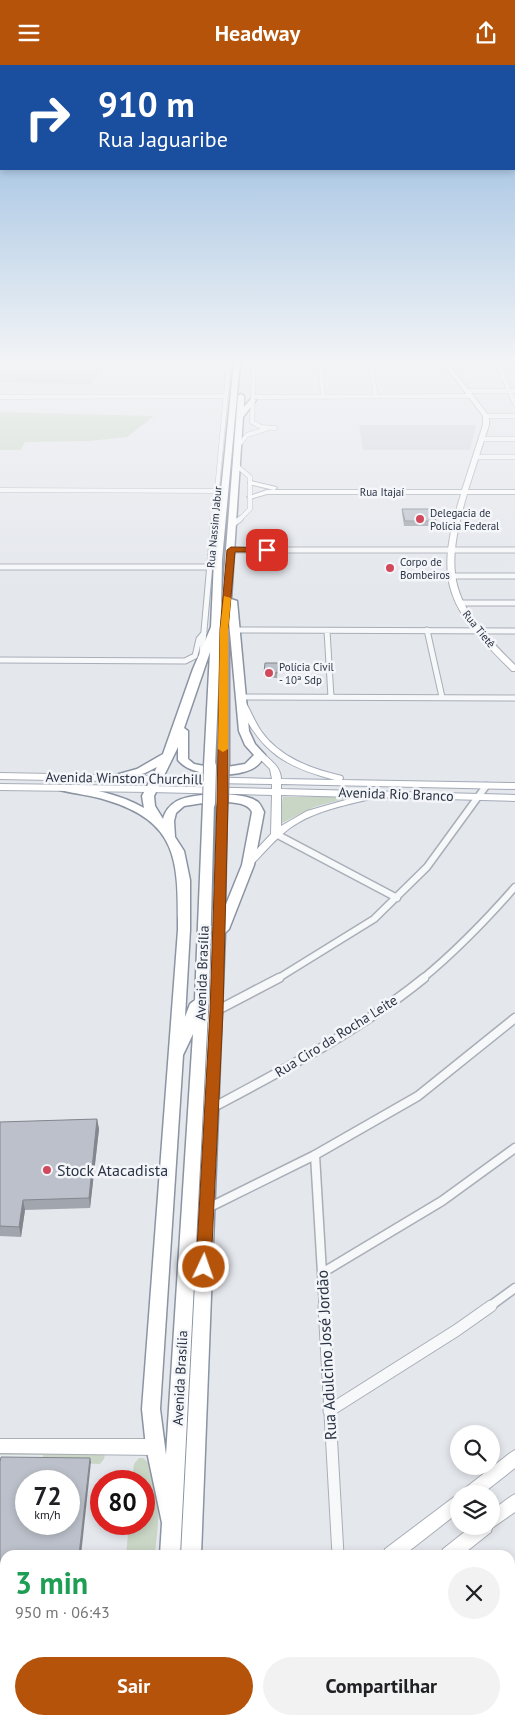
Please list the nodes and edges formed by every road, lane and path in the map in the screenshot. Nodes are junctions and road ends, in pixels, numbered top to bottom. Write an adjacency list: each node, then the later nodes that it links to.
1 (221, 439): 7 (street, Rua Nassim Jabur)
2 (223, 439): 7 (highway)
3 (228, 439): 20 (highway, Avenida Brasília)
4 (238, 439): 8 (highway, Avenida Brasília)
5 (243, 439): 8 (street)
6 (482, 439): 9 (street, Rua Tietê)
7 (221, 443): 17 (street, Rua Nassim Jabur)
8 (238, 446): 11 (highway, Avenida Brasília)
9 (476, 457): 10 (street); 16 (street, Rua Tietê)
10 (515, 457)
11 (237, 466): 12 (street); 21 (highway, Avenida Brasília)
12 (251, 483): 15 (street, Rua Itajaí); 19 (street)
13 (515, 488): 16 (street, Rua Itajaí)
14 (0, 490): 17 (street)
15 (267, 490): 16 (street, Rua Itajaí); 19 (street, Rua Itajaí)
16 (465, 490): 18 (street, Rua Itajaí); 23 (street, Rua Tietê)
17 (216, 491): 20 (highway); 26 (street, Rua Nassim Jabur)
18 (515, 492)
19 (250, 497): 21 (street)
20 (224, 504): 33 (highway, Avenida Brasília)
21 (232, 525): 22 (highway, Avenida Brasília)
22 (231, 550): 23 (street); 27 (highway, Avenida Brasília)
23 (451, 550): 24 (street); 28 (street, Rua Tietê)
24 (515, 550)
25 (0, 567): 26 (street)
26 (210, 567): 33 (street, Rua Nassim Jabur)
27 (229, 574): 32 (highway); 67 (highway, Avenida Brasília, bridge)
28 (450, 576): 29 (street); 30 (street, Rua Tietê)
29 (515, 576)
30 (459, 603): 31 (street); 36 (street, Rua Tietê)
31 (515, 603)
32 (235, 630): 34 (street); 44 (highway)
33 (209, 631): 39 (street, Rua Nassim Jabur); 40 (highway); 68 (highway, Avenida Brasília, bridge)
34 (326, 631): 35 (street); 42 (street)
35 (427, 631): 36 (street); 43 (street)
36 (478, 631): 37 (street); 41 (street, Rua Tietê)
37 (515, 631)
38 (0, 660): 39 (street)
39 (186, 661): 40 (street)
40 (200, 665): 46 (highway)
41 (515, 669)
42 (331, 697): 43 (street); 44 (street)
43 (442, 697): 45 (street)
44 (241, 698): 47 (highway); 53 (street)
45 (515, 698)
46 (183, 714): 47 (highway); 48 (highway)
47 (260, 755): 51 (street)
48 (168, 756): 50 (highway); 52 (highway)
49 (0, 776): 50 (street, Avenida Winston Churchill)
50 (116, 778): 52 (street, Avenida Winston Churchill)
51 (278, 781): 52 (street, Avenida Winston Churchill); 53 (street, Avenida Rio Branco); 58 (street)
52 (152, 784): 57 (street, Avenida Winston Churchill); 58 (street, Avenida Winston Churchill); 62 (highway)
53 (365, 784): 54 (street, Avenida Rio Branco)
54 (486, 786): 55 (street, Avenida Rio Branco); 60 (street)
55 (515, 786)
56 (0, 787): 57 (street, Avenida Winston Churchill)
57 (64, 788): 62 (highway)
58 (278, 791): 59 (street, Avenida Rio Branco); 63 (street)
59 (380, 794): 60 (street, Avenida Rio Branco); 63 (street)
60 (480, 797): 61 (street, Avenida Rio Branco); 66 (street)
61 (515, 797)
62 (167, 833): 64 (highway); 71 (highway)
63 (276, 834): 64 (street); 66 (street)
64 (248, 865): 67 (highway)
65 (515, 887): 72 (street, Rua Ciro da Rocha Leite)
66 (397, 898): 69 (street)
67 (218, 943): 69 (highway, Avenida Brasília)
68 (202, 993): 71 (highway); 86 (highway, Avenida Brasília)
69 (216, 1011): 72 (highway, Avenida Brasília)
70 (515, 1018): 74 (street)
71 (174, 1066): 80 (highway)
72 (212, 1109): 75 (highway, Avenida Brasília)
73 (515, 1147): 76 (street)
74 (315, 1155): 75 (street); 76 (street, Rua Adulcino José Jordão)
75 (206, 1209): 89 (highway, Avenida Brasília)
76 (322, 1273): 78 (street, Rua Adulcino José Jordão)
77 (515, 1288): 78 (street)
78 (329, 1411): 90 (street, Rua Adulcino José Jordão)
79 (0, 1446): 80 (street)
80 (154, 1447): 86 (highway)
81 (515, 1458): 82 (street)
82 (480, 1485)
83 (515, 1502): 85 (street)
84 (450, 1509): 91 (street)
85 (500, 1514)
86 (172, 1524): 88 (highway, Avenida Brasília)
87 (474, 1535): 92 (street)
88 (170, 1550)
89 (191, 1550)
90 (338, 1550)
91 (397, 1550)
92 (455, 1550)

